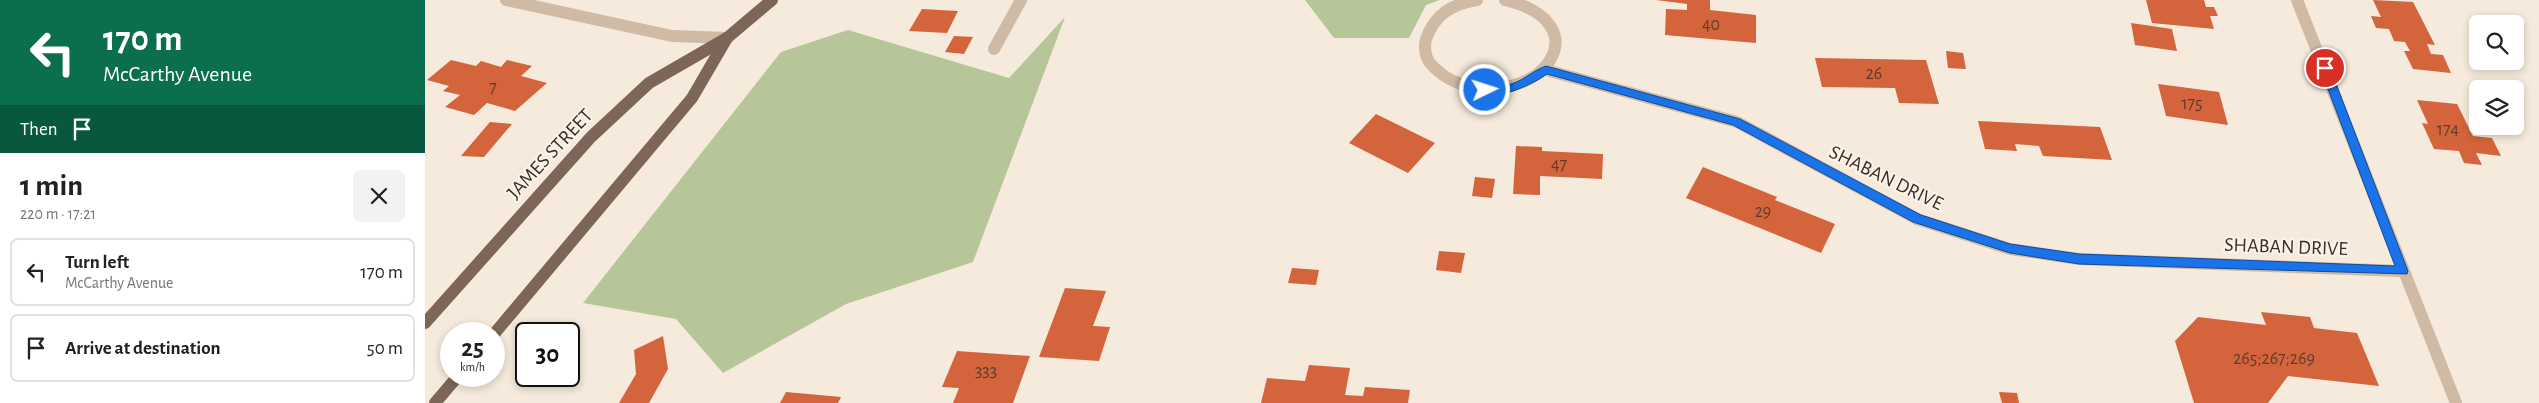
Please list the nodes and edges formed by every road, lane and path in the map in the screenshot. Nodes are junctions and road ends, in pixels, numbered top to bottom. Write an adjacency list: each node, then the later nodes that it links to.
1 (506, 0): 7 (street)
2 (772, 0): 7 (main road, JAMES STREET)
3 (1021, 0): 8 (street)
4 (1477, 0): 9 (street)
5 (1505, 0): 9 (street)
6 (2297, 0): 10 (street)
7 (727, 38): 11 (main road, JAMES STREET); 12 (main road, JAMES STREET)
8 (994, 49)
9 (1546, 70): 10 (street, SHABAN DRIVE)
10 (2403, 271): 15 (street)
11 (504, 322)
12 (425, 323)
13 (449, 387): 14 (main road)
14 (435, 403)
15 (2456, 403)

